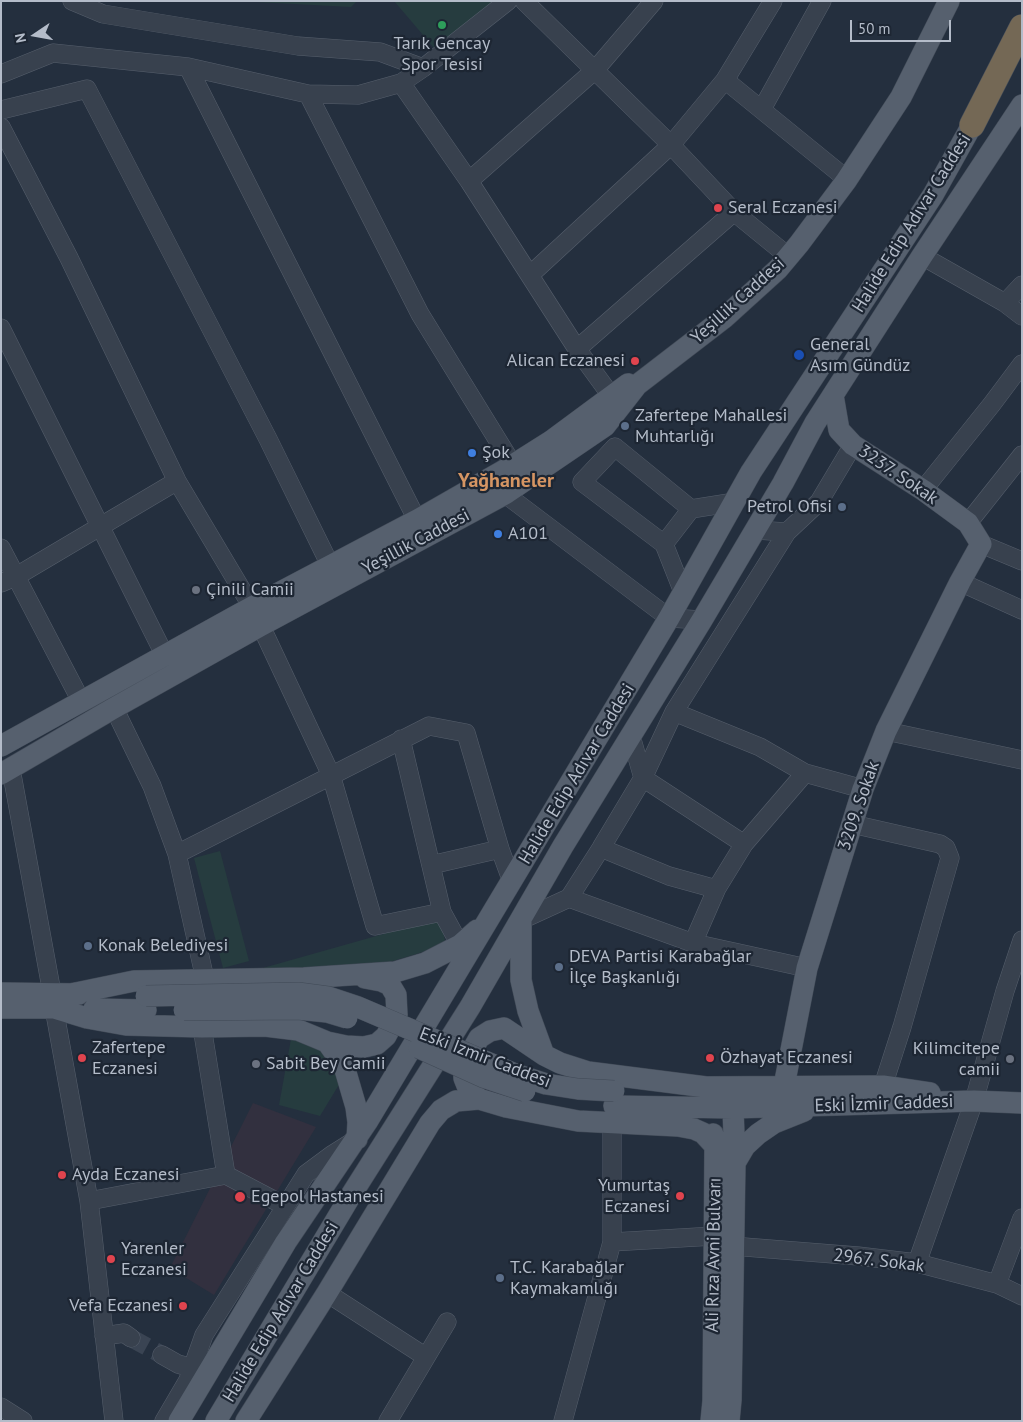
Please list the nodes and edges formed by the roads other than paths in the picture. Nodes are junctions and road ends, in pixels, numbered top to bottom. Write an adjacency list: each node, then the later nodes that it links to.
1 (72, 1): 12 (street)
2 (508, 1): 12 (street)
3 (524, 1): 13 (street)
4 (654, 1): 13 (street)
5 (773, 1): 15 (street)
6 (822, 1): 19 (street)
7 (940, 1): 25 (main road, Yeşillik Caddesi)
8 (949, 1): 44 (main road, Yeşillik Caddesi)
9 (1022, 27): 21 (highway)
10 (1022, 44): 21 (highway)
11 (188, 67): 14 (street); 17 (street); 47 (street)
12 (424, 68): 16 (street)
13 (595, 70): 24 (street); 26 (street)
14 (1, 74)
15 (725, 80): 19 (street); 24 (street)
16 (400, 82): 17 (street); 26 (street)
17 (308, 94): 41 (street)
18 (1022, 105): 29 (main road, Halide Edip Adıvar Caddesi)
19 (762, 109): 25 (street)
20 (1, 110): 56 (street)
21 (972, 125): 45 (main road, Halide Edip Adıvar Caddesi)
22 (1, 127): 23 (street)
23 (5, 145): 42 (street)
24 (671, 145): 27 (street); 30 (street)
25 (843, 176): 28 (main road, Yeşillik Caddesi)
26 (469, 182): 30 (street)
27 (734, 212): 28 (street); 35 (street)
28 (783, 252): 38 (main road, Yeşillik Caddesi)
29 (922, 256): 32 (street); 37 (main road, Halide Edip Adıvar Caddesi)
30 (530, 275): 35 (street)
31 (1022, 285): 32 (street)
32 (1006, 303): 33 (street)
33 (1022, 316)
34 (1, 328): 49 (street)
35 (577, 349): 38 (street)
36 (1022, 364): 43 (street)
37 (833, 395): 39 (main road, 3237. Sokak); 50 (main road, Halide Edip Adıvar Caddesi)
38 (612, 397): 41 (main road, Yeşillik Caddesi)
39 (853, 445): 43 (main road, 3237. Sokak); 51 (street)
40 (1022, 455): 48 (street)
41 (513, 464): 44 (main road); 47 (main road, Yeşillik Caddesi)
42 (177, 481): 49 (street); 60 (street)
43 (923, 490): 48 (main road, 3237. Sokak)
44 (506, 494): 62 (street); 64 (main road, Yeşillik Caddesi)
45 (735, 502): 46 (street); 59 (main road, Halide Edip Adıvar Caddesi)
46 (691, 509): 52 (street); 52 (street)
47 (417, 520): 56 (main road, Yeşillik Caddesi)
48 (968, 522): 53 (main road, 3237. Sokak)
49 (100, 527): 57 (street); 65 (street)
50 (755, 530): 51 (street); 63 (main road, Halide Edip Adıvar Caddesi)
51 (787, 532): 68 (street)
52 (664, 544): 59 (street)
53 (981, 544): 55 (street); 58 (main road, 3209. Sokak)
54 (1, 548): 57 (street)
55 (1022, 562)
56 (330, 565): 60 (main road, Yeşillik Caddesi)
57 (8, 580): 66 (street)
58 (960, 582): 61 (street); 69 (main road, 3209. Sokak)
59 (683, 592): 62 (main road, Halide Edip Adıvar Caddesi)
60 (252, 607): 64 (street); 65 (main road, Yeşillik Caddesi)
61 (1022, 610)
62 (670, 618): 63 (street); 85 (main road, Halide Edip Adıvar Caddesi)
63 (702, 620): 70 (main road, Halide Edip Adıvar Caddesi)
64 (260, 626): 67 (main road, Yeşillik Caddesi); 76 (street)
65 (165, 656): 66 (main road, Yeşillik Caddesi)
66 (81, 701): 72 (main road, Yeşillik Caddesi)
67 (114, 708): 74 (main road, Yeşillik Caddesi); 83 (street)
68 (674, 712): 75 (street); 77 (street)
69 (886, 731): 73 (street); 78 (main road, 3209. Sokak)
70 (631, 736): 77 (street); 89 (main road, Halide Edip Adıvar Caddesi)
71 (401, 739): 76 (street); 82 (street); 84 (street)
72 (2, 744)
73 (1022, 760)
74 (6, 772): 98 (street)
75 (805, 773): 78 (street); 80 (street)
76 (331, 775): 83 (street); 88 (street)
77 (643, 778): 80 (street); 81 (street)
78 (863, 789): 79 (main road, 3209. Sokak)
79 (852, 824): 94 (main road, 3209. Sokak); 108 (street)
80 (744, 844): 86 (street)
81 (601, 848): 86 (street); 87 (street)
82 (500, 849): 84 (street); 85 (street)
83 (177, 854): 96 (street)
84 (431, 865): 88 (street)
85 (512, 882): 90 (main road, Halide Edip Adıvar Caddesi)
86 (716, 890): 92 (street)
87 (569, 898): 89 (street); 92 (street)
88 (442, 912): 93 (street)
89 (521, 920): 99 (main road, Halide Edip Adıvar Caddesi); 105 (main road)
90 (486, 922): 93 (main road); 101 (main road, Halide Edip Adıvar Caddesi)
91 (1022, 940): 111 (street)
92 (693, 943): 94 (street)
93 (460, 945): 95 (main road)
94 (807, 968): 107 (main road, 3209. Sokak)
95 (349, 975): 96 (main road); 104 (main road)
96 (205, 979): 98 (main road)
97 (1, 993): 98 (main road, Eski İzmir Caddesi)
98 (59, 998): 100 (main road, Eski İzmir Caddesi); 102 (main road); 115 (main road, Eski İzmir Caddesi, bridge); 124 (street)
99 (470, 1007): 101 (main road); 103 (main road); 114 (main road, Halide Edip Adıvar Caddesi)
100 (1, 1008)
101 (435, 1009): 118 (main road, Halide Edip Adıvar Caddesi)
102 (202, 1028): 104 (main road); 122 (street)
103 (504, 1028): 105 (main road); 110 (main road)
104 (327, 1042): 106 (main road)
105 (544, 1055): 109 (main road)
106 (344, 1066): 118 (main road); 119 (main road)
107 (784, 1086): 108 (main road, Eski İzmir Caddesi); 109 (main road, Eski İzmir Caddesi)
108 (883, 1086): 111 (main road, Eski İzmir Caddesi)
109 (706, 1087): 115 (main road, Eski İzmir Caddesi); 117 (main road)
110 (479, 1099): 115 (main road); 131 (main road)
111 (974, 1101): 112 (main road, Eski İzmir Caddesi); 113 (main road, Eski İzmir Caddesi); 130 (street)
112 (1022, 1104)
113 (818, 1106): 117 (main road, Eski İzmir Caddesi); 121 (main road, Ali Rıza Avni Bulvarı)
114 (406, 1107): 118 (main road); 123 (main road, Halide Edip Adıvar Caddesi)
115 (613, 1107): 116 (main road, Eski İzmir Caddesi); 120 (main road); 128 (street)
116 (682, 1107): 117 (main road, Eski İzmir Caddesi); 120 (main road, Ali Rıza Avni Bulvarı)
117 (733, 1108): 121 (main road, Ali Rıza Avni Bulvarı)
118 (375, 1109): 119 (main road, Halide Edip Adıvar Caddesi)
119 (357, 1139): 125 (street); 145 (main road, Halide Edip Adıvar Caddesi)
120 (715, 1146): 127 (main road, Ali Rıza Avni Bulvarı)
121 (735, 1163): 129 (main road, Ali Rıza Avni Bulvarı)
122 (226, 1175): 124 (street); 125 (street)
123 (348, 1200): 131 (main road); 146 (main road, Halide Edip Adıvar Caddesi)
124 (89, 1202): 136 (street)
125 (285, 1206): 140 (street)
126 (1022, 1218): 132 (street)
127 (714, 1236): 128 (street); 133 (main road, Ali Rıza Avni Bulvarı)
128 (612, 1242): 149 (street)
129 (732, 1246): 130 (street, 2967. Sokak); 133 (main road, Ali Rıza Avni Bulvarı)
130 (917, 1263): 132 (street, 2967. Sokak)
131 (332, 1284): 139 (street); 147 (main road)
132 (997, 1284): 134 (street, 2967. Sokak)
133 (723, 1292): 150 (main road, Ali Rıza Avni Bulvarı); 151 (main road, Ali Rıza Avni Bulvarı)
134 (1021, 1298)
135 (447, 1322): 139 (street)
136 (104, 1336): 137 (street); 143 (street)
137 (132, 1338)
138 (162, 1355): 140 (street)
139 (426, 1357): 148 (street)
140 (192, 1368): 144 (street)
141 (1, 1407): 142 (street)
142 (22, 1421)
143 (114, 1421)
144 (164, 1421)
145 (179, 1421)
146 (216, 1421)
147 (246, 1421)
148 (388, 1421)
149 (563, 1421)
150 (711, 1421)
151 (729, 1421)

